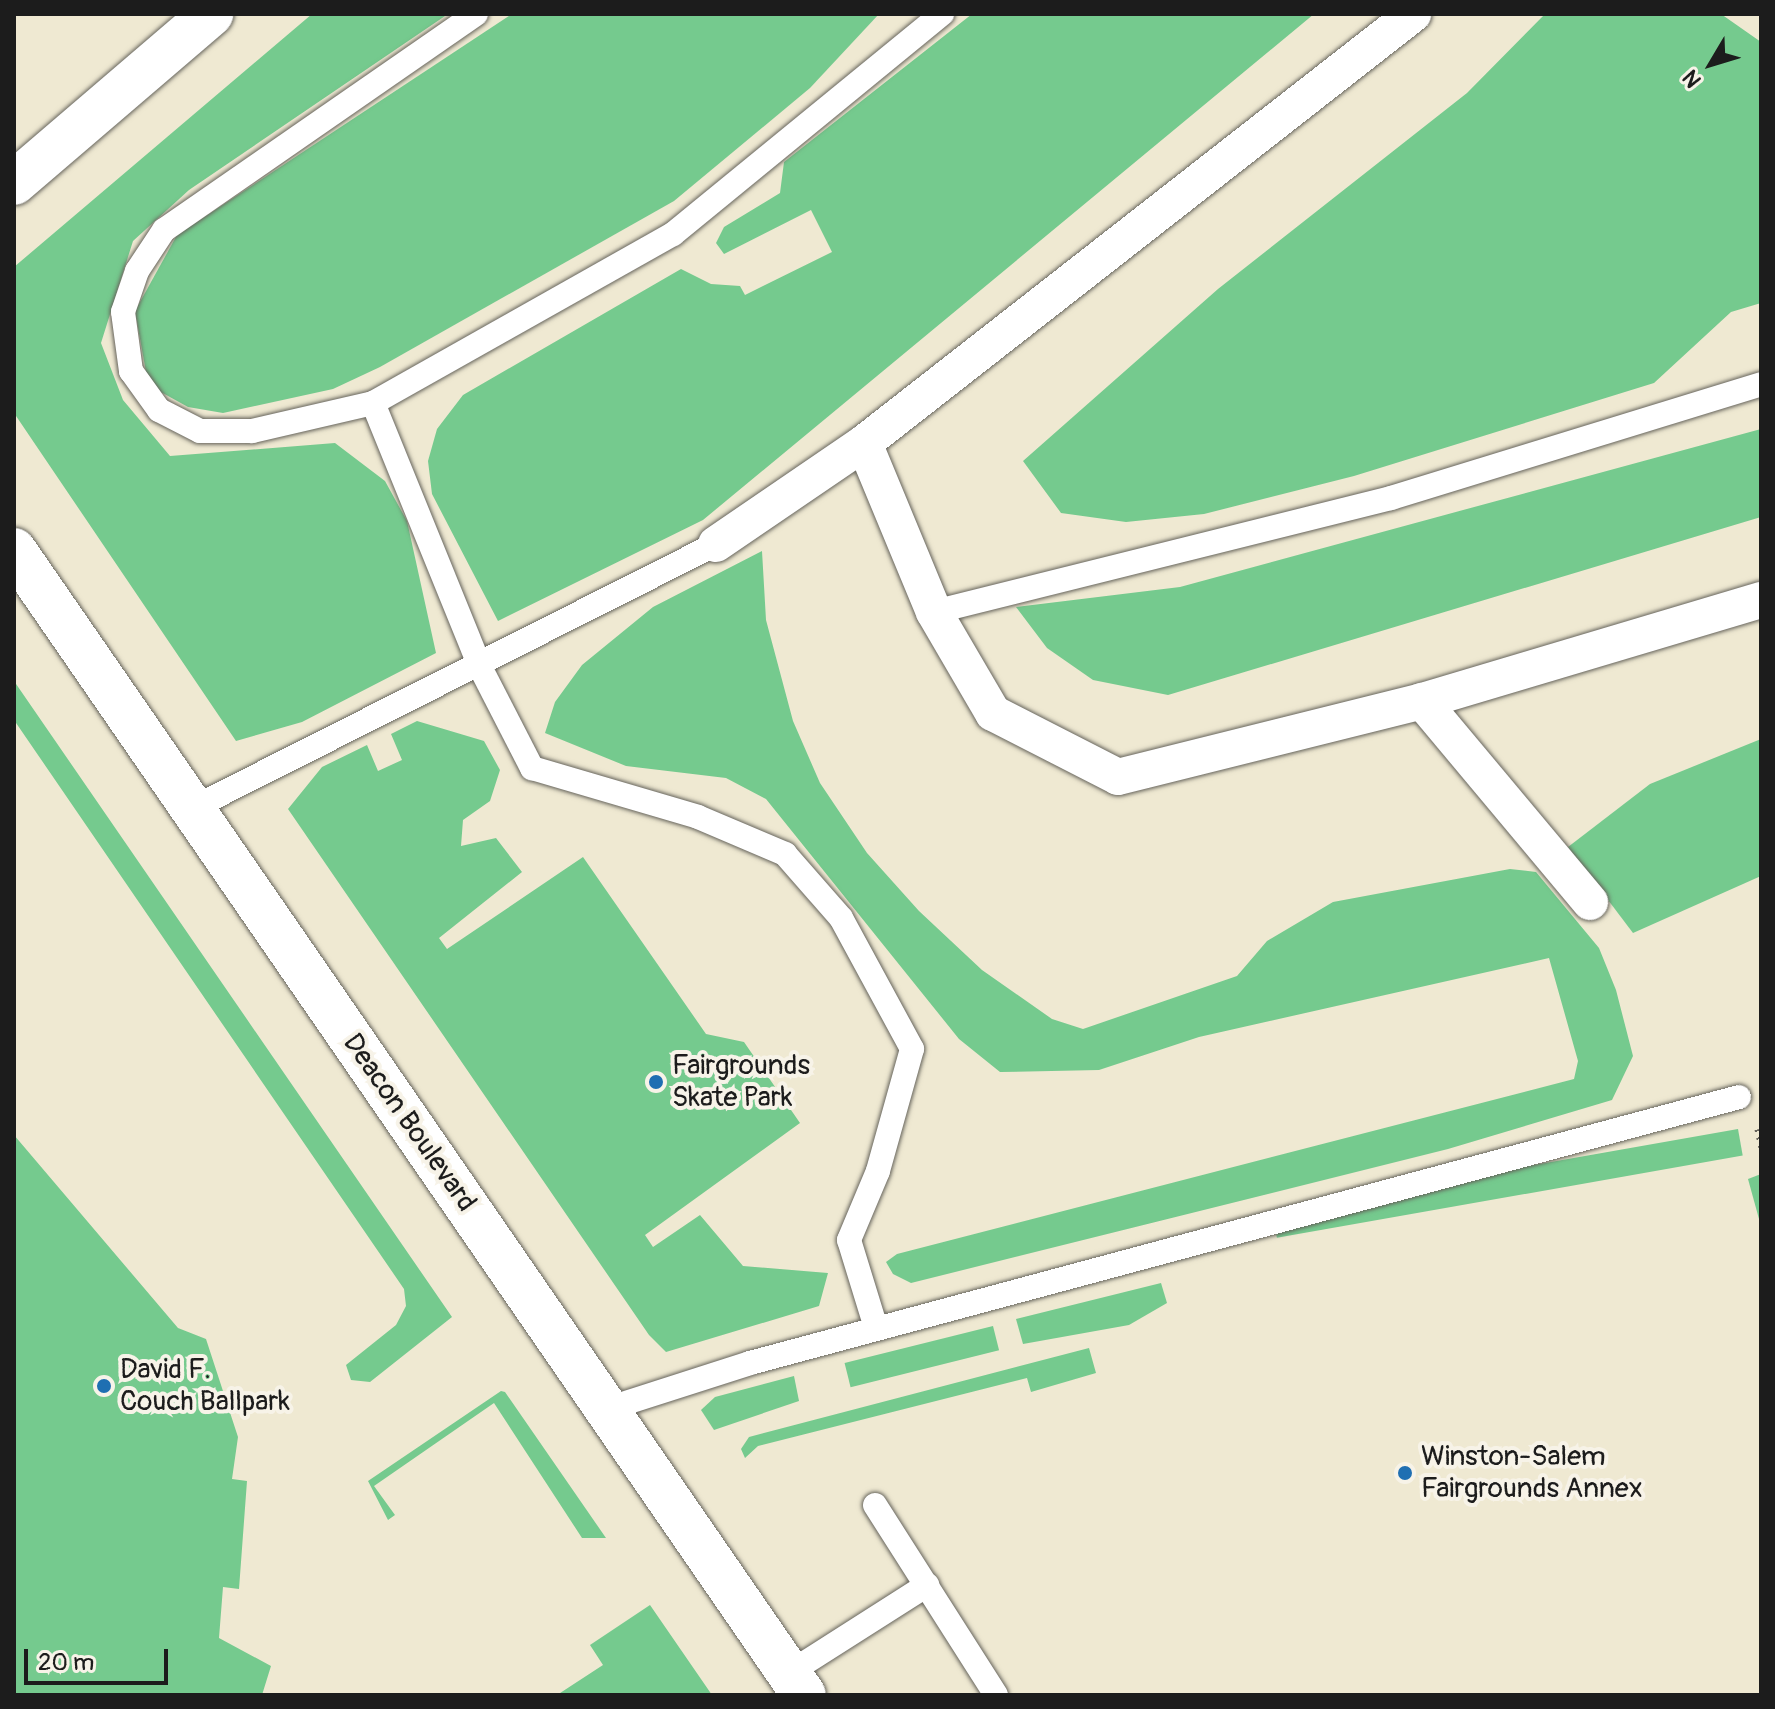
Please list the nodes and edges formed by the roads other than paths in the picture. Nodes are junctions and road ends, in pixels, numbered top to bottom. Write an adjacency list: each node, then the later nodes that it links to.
1 (211, 14): 5 (street)
2 (476, 14): 7 (lane)
3 (942, 14): 7 (lane)
4 (1413, 14): 8 (street)
5 (14, 183)
6 (1761, 384): 12 (lane)
7 (373, 403): 13 (lane)
8 (864, 443): 9 (street); 12 (street)
9 (716, 544): 13 (lane)
10 (14, 550): 15 (street, Deacon Boulevard)
11 (1761, 600): 14 (street)
12 (934, 612): 14 (street)
13 (480, 667): 15 (lane); 18 (lane)
14 (1422, 701): 16 (street)
15 (193, 808): 19 (street, Deacon Boulevard)
16 (1590, 902)
17 (1739, 1097): 18 (lane)
18 (876, 1328): 19 (lane)
19 (607, 1409): 22 (street, Deacon Boulevard)
20 (875, 1505): 21 (lane)
21 (927, 1585): 22 (lane); 23 (lane)
22 (796, 1684)
23 (996, 1695)

